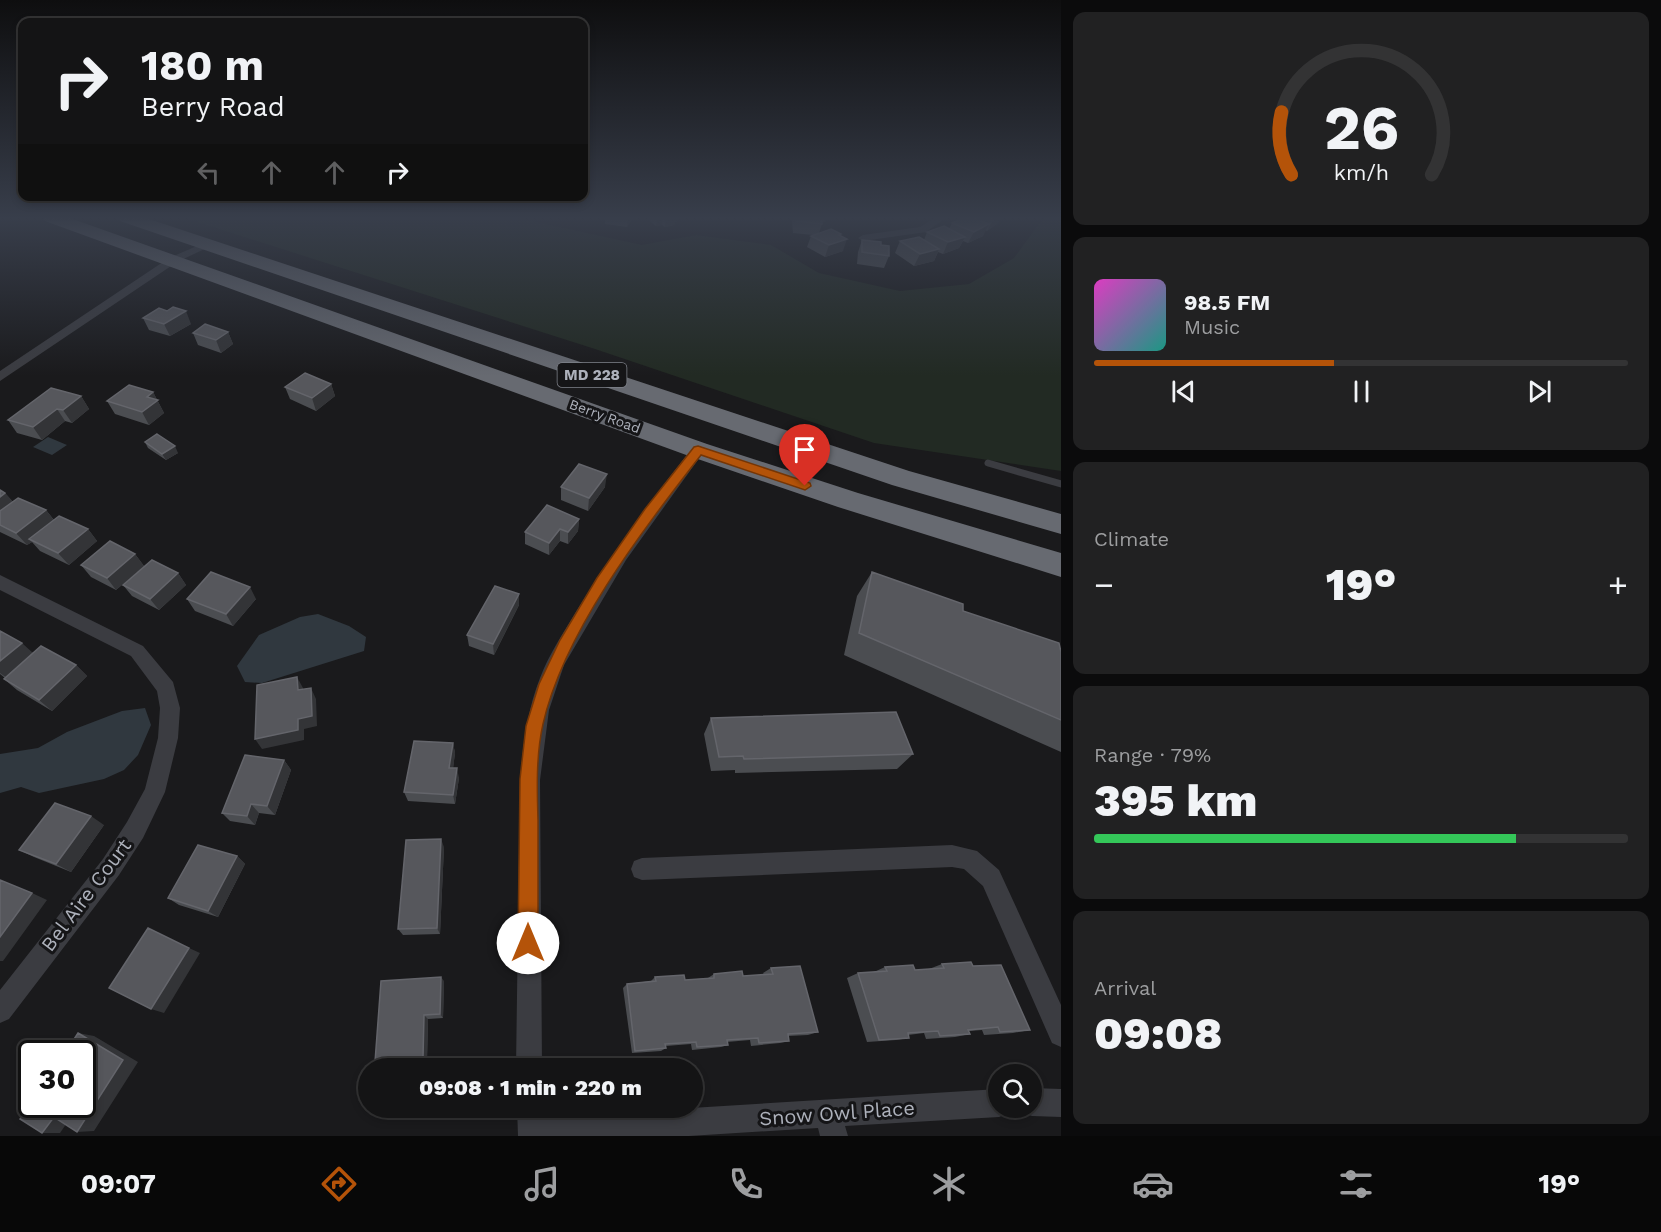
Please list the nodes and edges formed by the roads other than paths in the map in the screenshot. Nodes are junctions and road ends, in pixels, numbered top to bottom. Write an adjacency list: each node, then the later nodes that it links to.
1 (158, 270): 4 (street)
2 (201, 270): 5 (highway, Berry Road / MD 228)
3 (282, 270): 8 (highway, MD 228)
4 (0, 377)
5 (698, 450): 9 (highway, Berry Road / MD 228); 14 (street)
6 (988, 463): 7 (lane)
7 (1061, 484)
8 (1061, 524)
9 (1061, 566)
10 (0, 582): 12 (street, Bel Aire Court)
11 (642, 869): 13 (street)
12 (0, 1010)
13 (1061, 1035)
14 (529, 1058)
15 (1042, 1102): 16 (street)
16 (1061, 1103)
17 (988, 1104): 19 (street, Snow Owl Place)
18 (532, 1125): 19 (street, Snow Owl Place)
19 (831, 1125)

